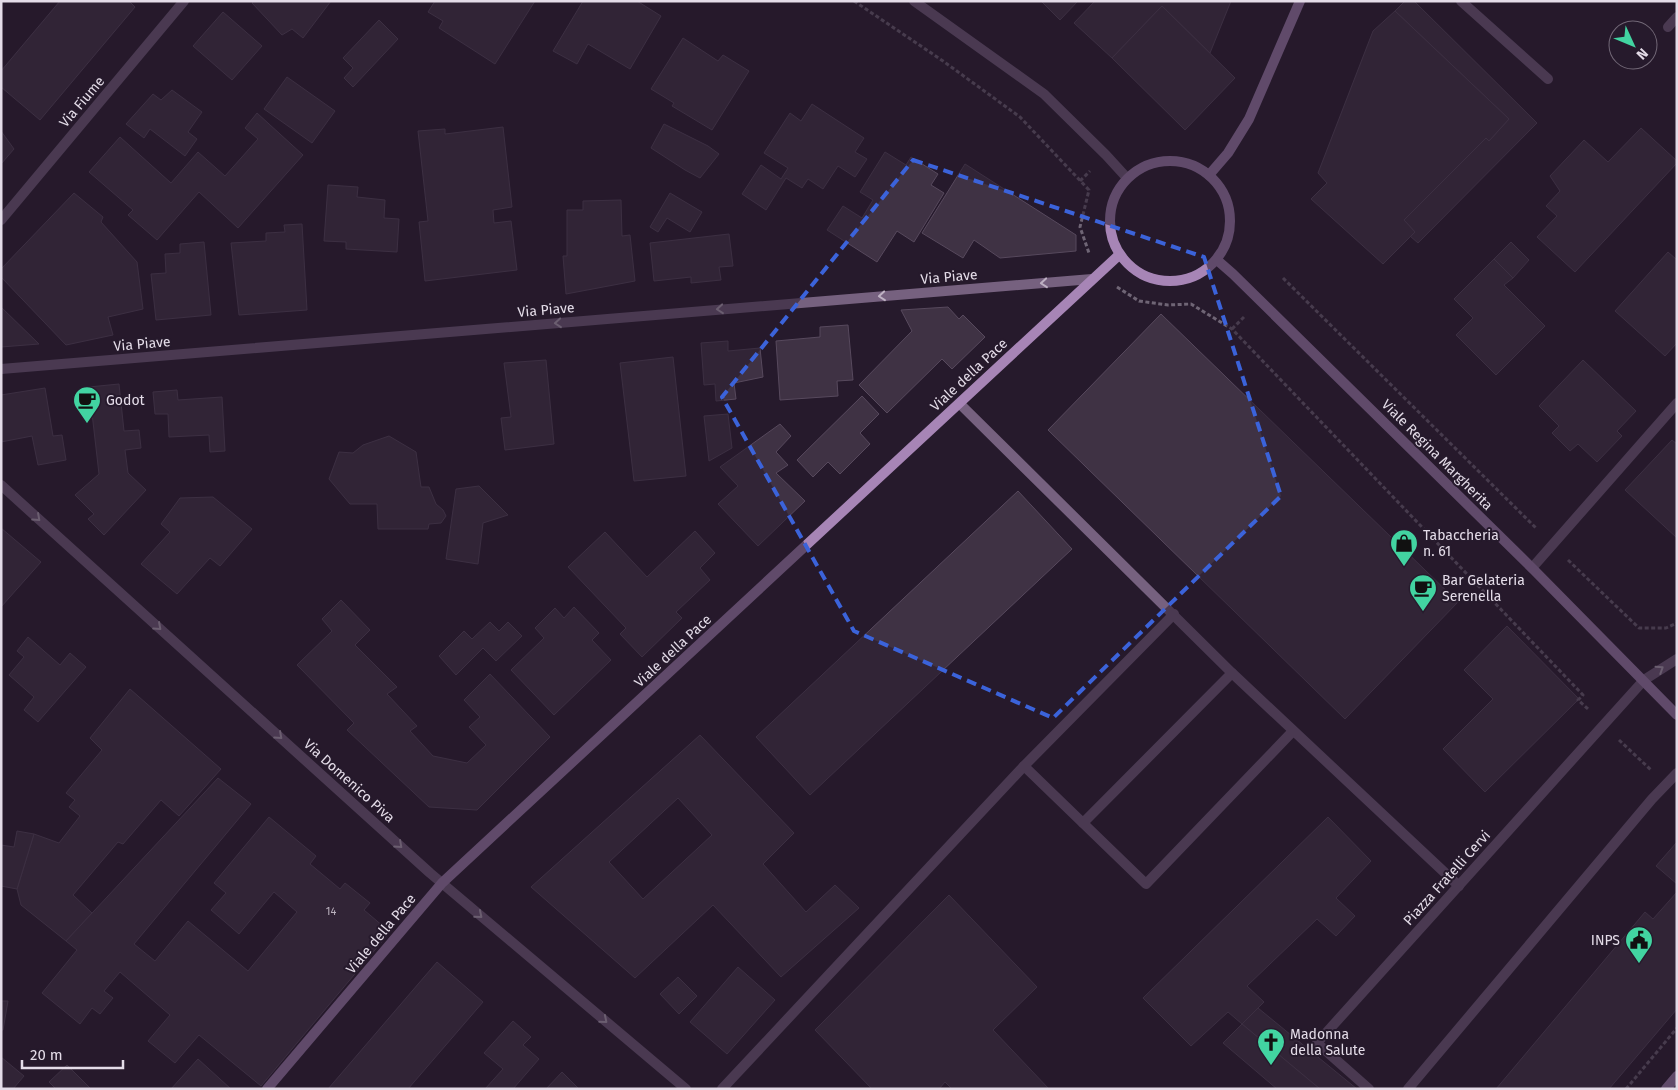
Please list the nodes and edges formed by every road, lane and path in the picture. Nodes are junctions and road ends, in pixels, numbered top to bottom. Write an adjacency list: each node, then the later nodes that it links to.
1 (184, 1): 11 (street, Via Fiume)
2 (854, 1): 12 (path)
3 (914, 1): 10 (street)
4 (1300, 1): 9 (street)
5 (1461, 1): 8 (street)
6 (1677, 17): 7 (street)
7 (1668, 27)
8 (1548, 79)
9 (1209, 175): 10 (street); 14 (street)
10 (1128, 178): 13 (street)
11 (1, 220)
12 (1080, 227)
13 (1119, 254): 14 (street); 16 (street, Viale della Pace)
14 (1217, 260): 23 (street, Viale Regina Margherita)
15 (1283, 278): 22 (path)
16 (1092, 279): 18 (street, Via Piave, one-way to 18); 20 (street, Viale della Pace)
17 (1139, 302): 30 (path)
18 (1, 369)
19 (1677, 403): 22 (street)
20 (960, 404): 24 (street); 36 (street, Viale della Pace)
21 (1, 485): 36 (street, Via Domenico Piva, one-way to 36)
22 (1552, 545): 23 (street); 25 (path)
23 (1532, 568): 28 (street, Viale Regina Margherita)
24 (1174, 614): 27 (street); 32 (street)
25 (1677, 623)
26 (1677, 659): 28 (street, Piazza Fratelli Cervi, one-way to 26)
27 (1232, 673): 31 (street); 35 (street)
28 (1644, 680): 29 (street, Viale Regina Margherita); 30 (street, Piazza Fratelli Cervi)
29 (1677, 715)
30 (1603, 724): 34 (path); 37 (street, Piazza Fratelli Cervi)
31 (1293, 731): 35 (street); 37 (street)
32 (1024, 766): 35 (street); 42 (street)
33 (1677, 773): 34 (street)
34 (1666, 784): 44 (street)
35 (1083, 823)
36 (442, 883): 40 (street, Viale della Pace); 41 (street, Via Domenico Piva, one-way to 41)
37 (1460, 886): 43 (street, Piazza Fratelli Cervi)
38 (1677, 1028): 45 (path)
39 (1677, 1076): 46 (street)
40 (267, 1089)
41 (686, 1089)
42 (722, 1089)
43 (1369, 1089)
44 (1408, 1089)
45 (1626, 1089)
46 (1666, 1089)

